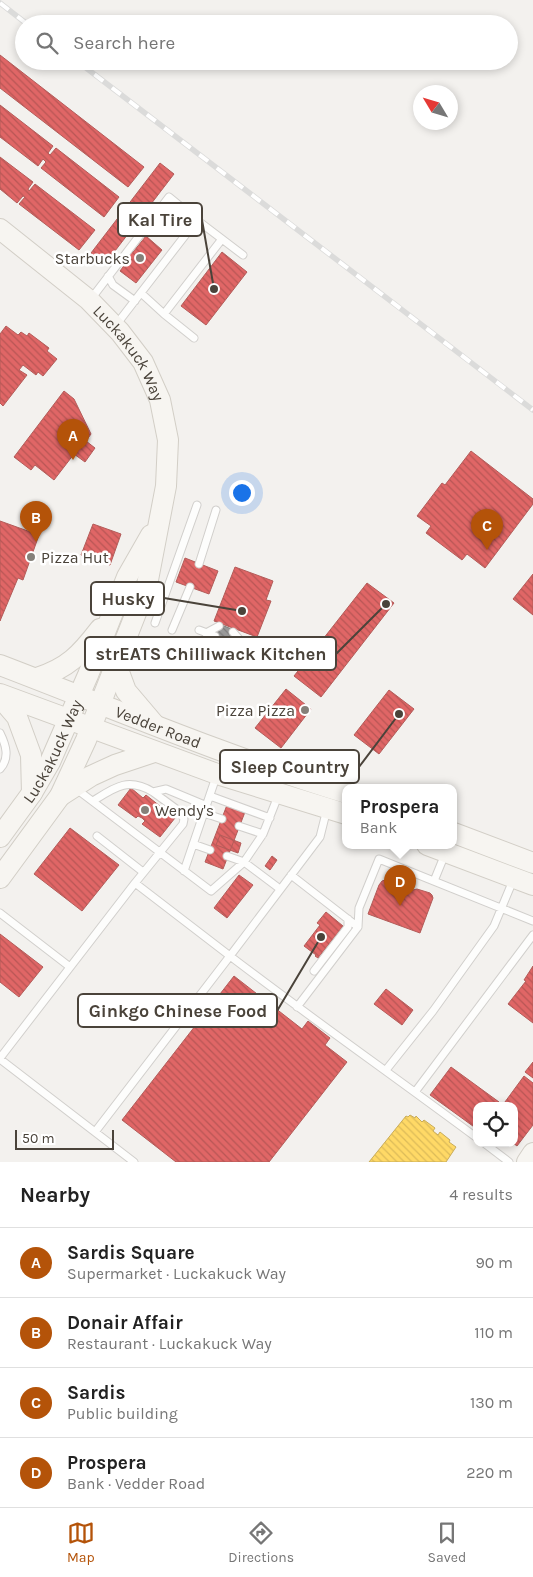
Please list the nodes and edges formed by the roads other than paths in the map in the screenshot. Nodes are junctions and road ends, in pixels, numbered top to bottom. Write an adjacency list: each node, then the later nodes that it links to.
1 (197, 220): 3 (lane); 5 (lane); 6 (lane)
2 (0, 229): 7 (main road, Luckakuck Way)
3 (222, 239): 4 (lane); 9 (lane)
4 (242, 255)
5 (108, 276): 7 (lane); 8 (lane)
6 (141, 293): 8 (lane); 9 (lane)
7 (90, 300): 10 (main road, Luckakuck Way)
8 (135, 301): 10 (lane)
9 (164, 314): 11 (lane)
10 (114, 327): 14 (main road, Luckakuck Way)
11 (194, 338)
12 (197, 506): 18 (lane)
13 (216, 510): 15 (lane)
14 (159, 522): 17 (main road, Luckakuck Way); 27 (main road, Luckakuck Way)
15 (199, 564)
16 (190, 587): 20 (lane)
17 (112, 614): 29 (main road); 30 (main road, Luckakuck Way)
18 (155, 623)
19 (219, 626): 21 (lane)
20 (172, 630)
21 (203, 631): 23 (lane); 25 (lane)
22 (233, 632): 25 (lane)
23 (215, 636)
24 (230, 641): 25 (lane)
25 (246, 647): 26 (lane)
26 (272, 658)
27 (116, 664): 32 (main road, Luckakuck Way); 34 (main road)
28 (0, 665): 29 (main road, Vedder Road)
29 (36, 678): 30 (main road, Vedder Road)
30 (79, 695): 32 (main road, Vedder Road); 33 (main road, Luckakuck Way)
31 (0, 696): 33 (main road, Vedder Road); 43 (main road)
32 (100, 704): 34 (main road, Vedder Road); 35 (main road, Luckakuck Way)
33 (70, 719): 35 (main road, Vedder Road); 43 (main road, Luckakuck Way)
34 (154, 724): 42 (main road, Vedder Road)
35 (91, 728): 37 (main road, Vedder Road); 40 (main road, Luckakuck Way)
36 (0, 733): 38 (lane)
37 (154, 752): 39 (main road, Vedder Road); 40 (main road)
38 (0, 769)
39 (217, 774): 44 (main road, Vedder Road); 45 (lane)
40 (68, 792): 46 (lane); 67 (main road, Luckakuck Way)
41 (153, 792): 46 (lane); 47 (lane); 59 (lane)
42 (342, 792)
43 (32, 793): 55 (main road, Luckakuck Way)
44 (278, 794): 48 (main road, Vedder Road); 49 (lane)
45 (210, 796): 47 (lane); 49 (lane)
46 (93, 801): 59 (lane)
47 (205, 809): 50 (lane); 56 (lane)
48 (337, 812): 66 (lane)
49 (270, 818): 52 (lane)
50 (222, 819)
51 (239, 826): 52 (lane)
52 (263, 834): 62 (lane)
53 (457, 834): 63 (main road)
54 (97, 836): 65 (lane)
55 (0, 837)
56 (193, 844): 58 (lane); 64 (lane)
57 (438, 849): 60 (main road)
58 (210, 850)
59 (159, 852): 64 (lane); 65 (lane)
60 (446, 852): 68 (main road); 69 (lane)
61 (227, 856): 62 (lane)
62 (244, 862): 64 (lane); 72 (lane)
63 (533, 863)
64 (184, 871)
65 (143, 872): 70 (lane)
66 (291, 875): 72 (lane); 75 (lane)
67 (0, 878)
68 (514, 878): 71 (main road); 73 (lane)
69 (434, 881): 73 (lane); 77 (lane)
70 (135, 882): 79 (lane); 80 (lane)
71 (533, 885)
72 (280, 889): 79 (lane)
73 (502, 909): 76 (lane); 84 (lane)
74 (0, 913): 80 (lane)
75 (348, 919): 77 (lane); 81 (lane)
76 (533, 921)
77 (358, 927): 82 (lane)
78 (533, 935): 85 (lane)
79 (230, 956): 82 (lane); 86 (lane)
80 (70, 967): 83 (lane)
81 (314, 971)
82 (297, 1007): 84 (lane)
83 (0, 1058): 86 (lane)
84 (386, 1070): 85 (lane)
85 (415, 1092): 87 (lane)
86 (95, 1132): 90 (lane)
87 (473, 1135)
88 (489, 1147): 91 (lane)
89 (533, 1153): 92 (main road)
90 (134, 1162)
91 (509, 1162)
92 (527, 1162)

